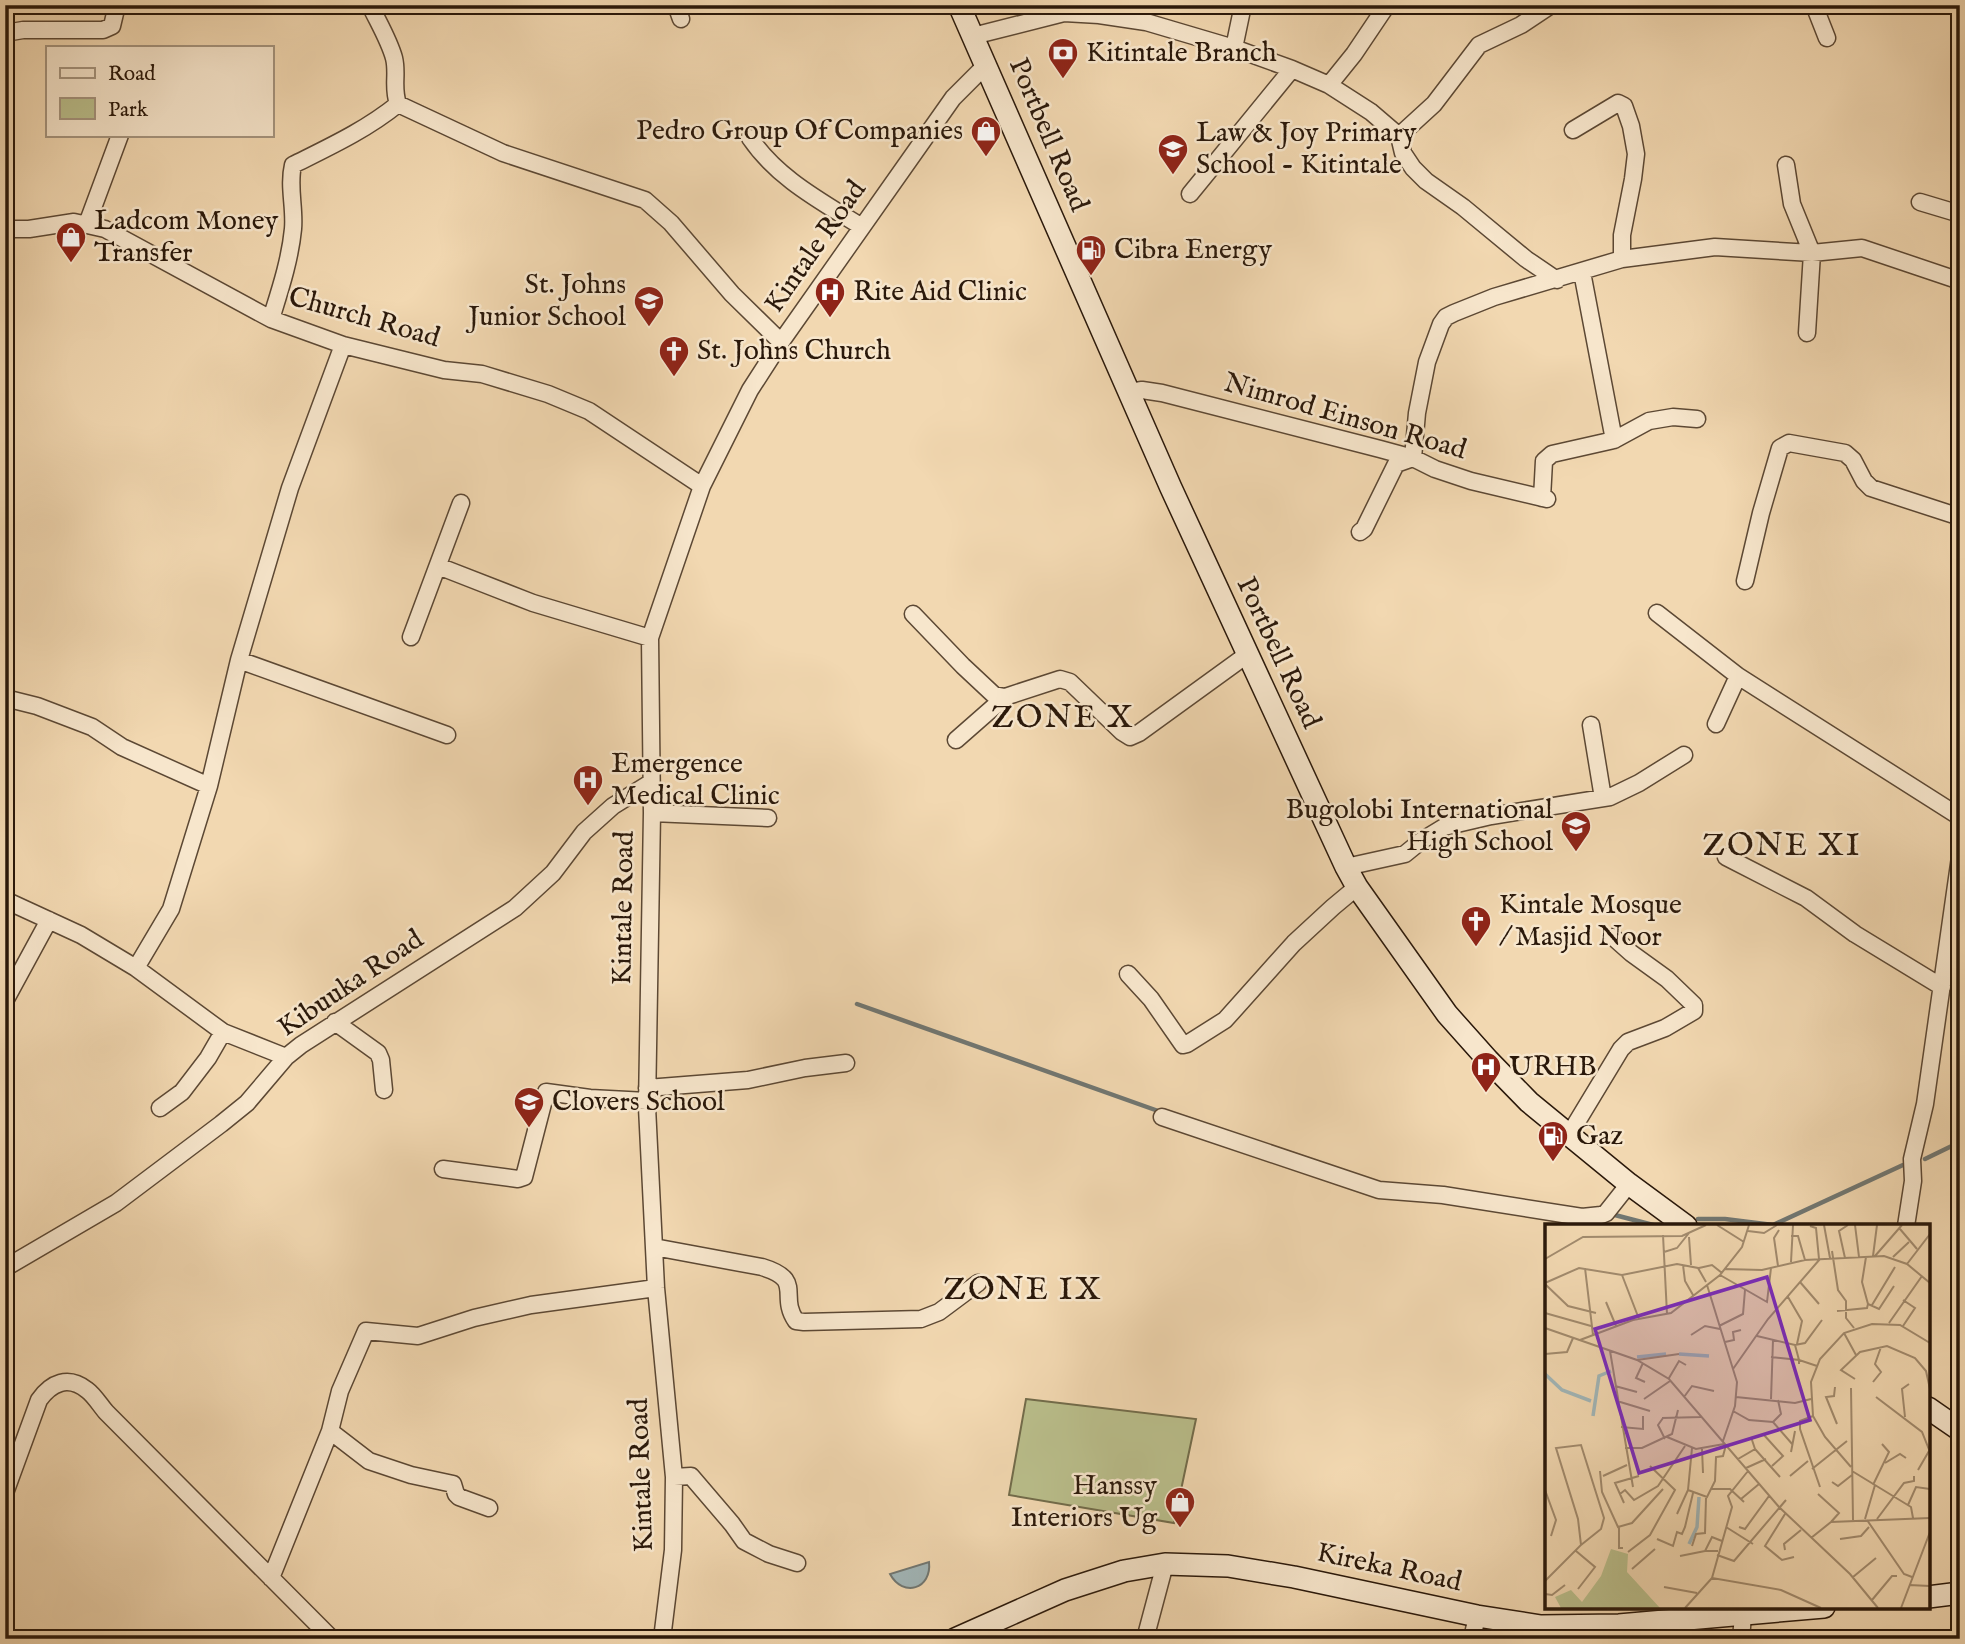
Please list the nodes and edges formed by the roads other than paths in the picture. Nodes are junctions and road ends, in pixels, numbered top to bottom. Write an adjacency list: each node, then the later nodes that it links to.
1 (117, 5): 9 (street)
2 (370, 5): 15 (street)
3 (1243, 5): 11 (street)
4 (1387, 5): 14 (street)
5 (1551, 5): 18 (street)
6 (1814, 5): 10 (street)
7 (1064, 9): 8 (street); 11 (street)
8 (968, 16): 12 (main road, Portbell Road)
9 (5, 33)
10 (1826, 38)
11 (1234, 48): 13 (street)
12 (987, 64): 25 (street, Kintale Road); 36 (main road, Portbell Road)
13 (1292, 69): 14 (street); 21 (street)
14 (1329, 85): 18 (street)
15 (398, 104): 32 (street); 34 (street)
16 (1573, 130): 28 (street)
17 (120, 136): 24 (street)
18 (1399, 136): 30 (street)
19 (750, 138): 25 (street)
20 (1786, 164): 27 (street)
21 (1189, 194)
22 (1920, 202): 23 (street)
23 (1960, 214)
24 (87, 224): 26 (street, Church Road); 32 (street, Church Road)
25 (862, 227): 34 (street, Kintale Road)
26 (5, 229)
27 (1812, 253): 28 (street); 31 (street); 33 (street)
28 (1622, 259): 29 (street)
29 (1582, 271): 30 (street); 38 (street)
30 (1557, 280): 39 (street)
31 (1960, 281)
32 (271, 319): 35 (street, Church Road)
33 (1807, 333)
34 (781, 341): 40 (street, Kintale Road)
35 (343, 345): 40 (street, Church Road); 51 (street)
36 (1129, 392): 39 (street, Nimrod Einson Road); 50 (main road, Portbell Road)
37 (1697, 419): 38 (street)
38 (1614, 440): 39 (street, Nimrod Einson Road)
39 (1413, 458): 43 (street)
40 (702, 486): 49 (street, Kintale Road)
41 (461, 503): 44 (street)
42 (1960, 517): 45 (street)
43 (1360, 531)
44 (438, 566): 48 (street); 49 (street)
45 (1745, 580)
46 (1657, 613): 52 (street)
47 (914, 614): 53 (street)
48 (411, 638)
49 (650, 638): 60 (street, Kintale Road)
50 (1248, 654): 53 (street); 68 (main road, Portbell Road)
51 (239, 660): 57 (street); 61 (street)
52 (1738, 676): 55 (street); 64 (street)
53 (1005, 697): 58 (street)
54 (5, 698): 61 (street)
55 (1716, 724)
56 (1591, 726): 62 (street)
57 (447, 735)
58 (957, 740)
59 (1684, 755): 62 (street)
60 (650, 783): 63 (street, Kintale Road); 77 (street, Kibuuka Road)
61 (209, 786): 73 (street)
62 (1603, 798): 68 (street)
63 (652, 813): 65 (street); 82 (street, Kintale Road)
64 (1960, 817)
65 (768, 818)
66 (1726, 857): 75 (street)
67 (1960, 857): 75 (street)
68 (1346, 867): 69 (main road, Portbell Road)
69 (1357, 887): 74 (street); 85 (main road, Portbell Road)
70 (5, 900): 71 (street)
71 (49, 920): 73 (street); 76 (street)
72 (1613, 937): 85 (street)
73 (136, 968): 78 (street)
74 (1128, 974)
75 (1942, 987): 89 (street)
76 (5, 1001)
77 (335, 1022): 79 (street, Kibuuka Road); 81 (street)
78 (223, 1032): 79 (street); 83 (street)
79 (286, 1057): 91 (street, Kibuuka Road)
80 (846, 1063): 82 (street)
81 (384, 1090)
82 (647, 1094): 86 (street); 90 (street, Kintale Road)
83 (160, 1108)
84 (1162, 1117): 87 (street)
85 (1569, 1135): 87 (main road, Portbell Road)
86 (443, 1169)
87 (1629, 1184): 88 (main road, Portbell Road)
88 (1683, 1224)
89 (1906, 1224)
90 (654, 1247): 92 (street); 93 (street, Kintale Road)
91 (5, 1268)
92 (978, 1283)
93 (656, 1288): 96 (street); 97 (street, Kintale Road)
94 (1930, 1409): 95 (main road)
95 (1960, 1430)
96 (330, 1431): 99 (street); 102 (street)
97 (674, 1477): 100 (street); 109 (street, Kintale Road)
98 (5, 1493): 102 (street)
99 (489, 1508)
100 (797, 1563)
101 (1165, 1564): 107 (main road, Kireka Road); 110 (main road, Kireka Road); 111 (street)
102 (271, 1578): 108 (street)
103 (1960, 1594): 104 (main road)
104 (1930, 1597)
105 (1804, 1609): 106 (main road, Kireka Road)
106 (1743, 1615): 107 (main road, Kireka Road); 113 (street)
107 (1477, 1616): 112 (street)
108 (332, 1639)
109 (663, 1639)
110 (955, 1639)
111 (1145, 1639)
112 (1472, 1639)
113 (1741, 1639)

